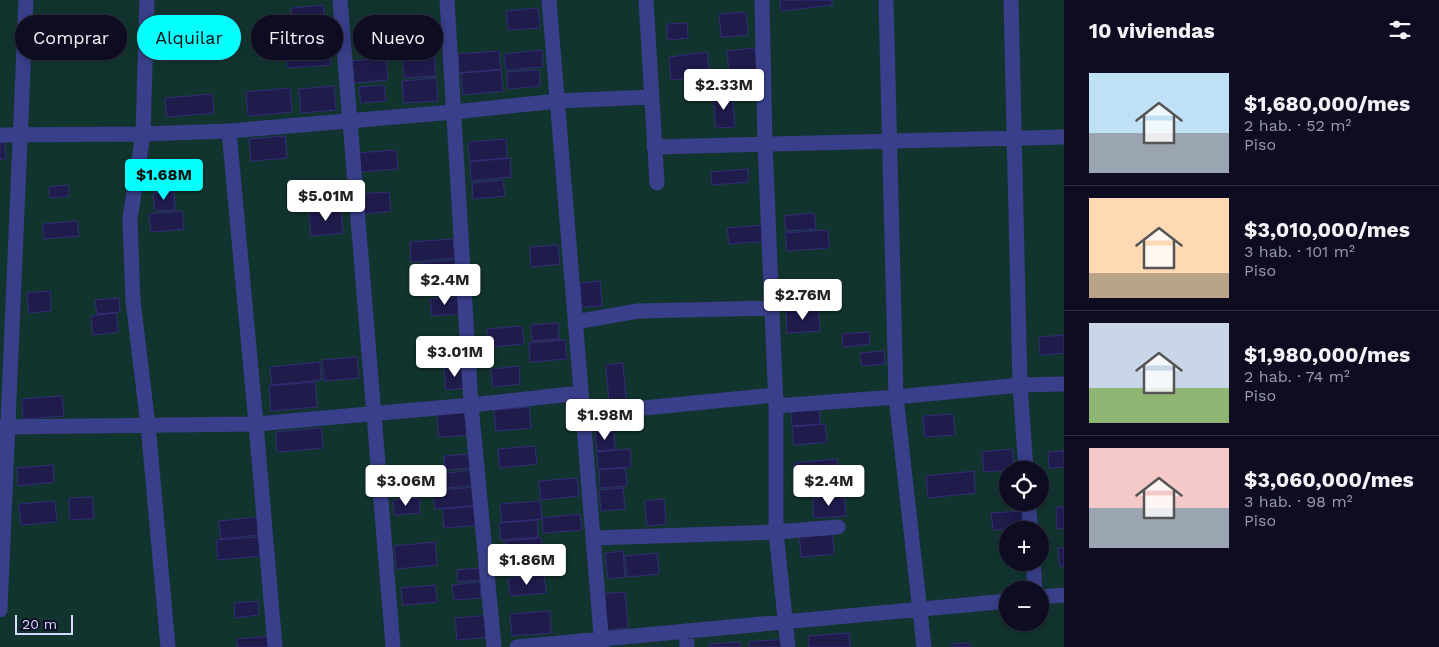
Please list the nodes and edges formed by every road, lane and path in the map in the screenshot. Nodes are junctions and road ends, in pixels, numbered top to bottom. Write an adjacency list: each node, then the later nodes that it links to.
1 (26, 0): 17 (street)
2 (147, 0): 15 (street)
3 (340, 0): 13 (street)
4 (447, 0): 12 (street)
5 (549, 0): 11 (street)
6 (646, 0): 10 (street)
7 (762, 0): 21 (street)
8 (886, 0): 20 (street)
9 (1012, 0): 19 (street)
10 (650, 97): 11 (street); 22 (street)
11 (557, 101): 12 (street); 25 (street)
12 (454, 112): 13 (street); 31 (street)
13 (350, 122): 14 (street); 32 (street)
14 (229, 131): 15 (street); 35 (street)
15 (143, 134): 17 (street); 34 (street)
16 (0, 135): 17 (street)
17 (19, 136): 36 (street)
18 (1064, 137): 19 (street)
19 (1015, 139): 20 (street); 27 (street)
20 (891, 142): 21 (street); 29 (street)
21 (765, 144): 22 (street); 24 (street)
22 (654, 147): 23 (street)
23 (657, 184)
24 (772, 308): 25 (street); 30 (street)
25 (575, 322): 28 (street)
26 (1064, 384): 27 (street)
27 (1020, 385): 29 (street); 37 (street)
28 (581, 393): 31 (street); 33 (street)
29 (896, 398): 30 (street); 44 (street)
30 (776, 401): 33 (street); 39 (street)
31 (471, 405): 32 (street); 52 (street)
32 (373, 414): 35 (street); 51 (street)
33 (583, 414): 40 (street)
34 (148, 424): 35 (street); 36 (street); 49 (street)
35 (256, 424): 50 (street)
36 (4, 427): 45 (street)
37 (1025, 461)
38 (838, 527): 39 (street)
39 (776, 532): 40 (street); 46 (street)
40 (593, 538): 48 (street)
41 (1064, 595): 42 (street)
42 (1049, 597)
43 (999, 601): 44 (street)
44 (919, 609): 46 (street); 56 (street)
45 (0, 610)
46 (785, 622): 47 (street); 55 (street)
47 (686, 631): 48 (street); 54 (street)
48 (602, 643): 53 (street)
49 (168, 647)
50 (275, 647)
51 (393, 647)
52 (494, 647)
53 (516, 647)
54 (687, 647)
55 (788, 647)
56 (924, 647)

